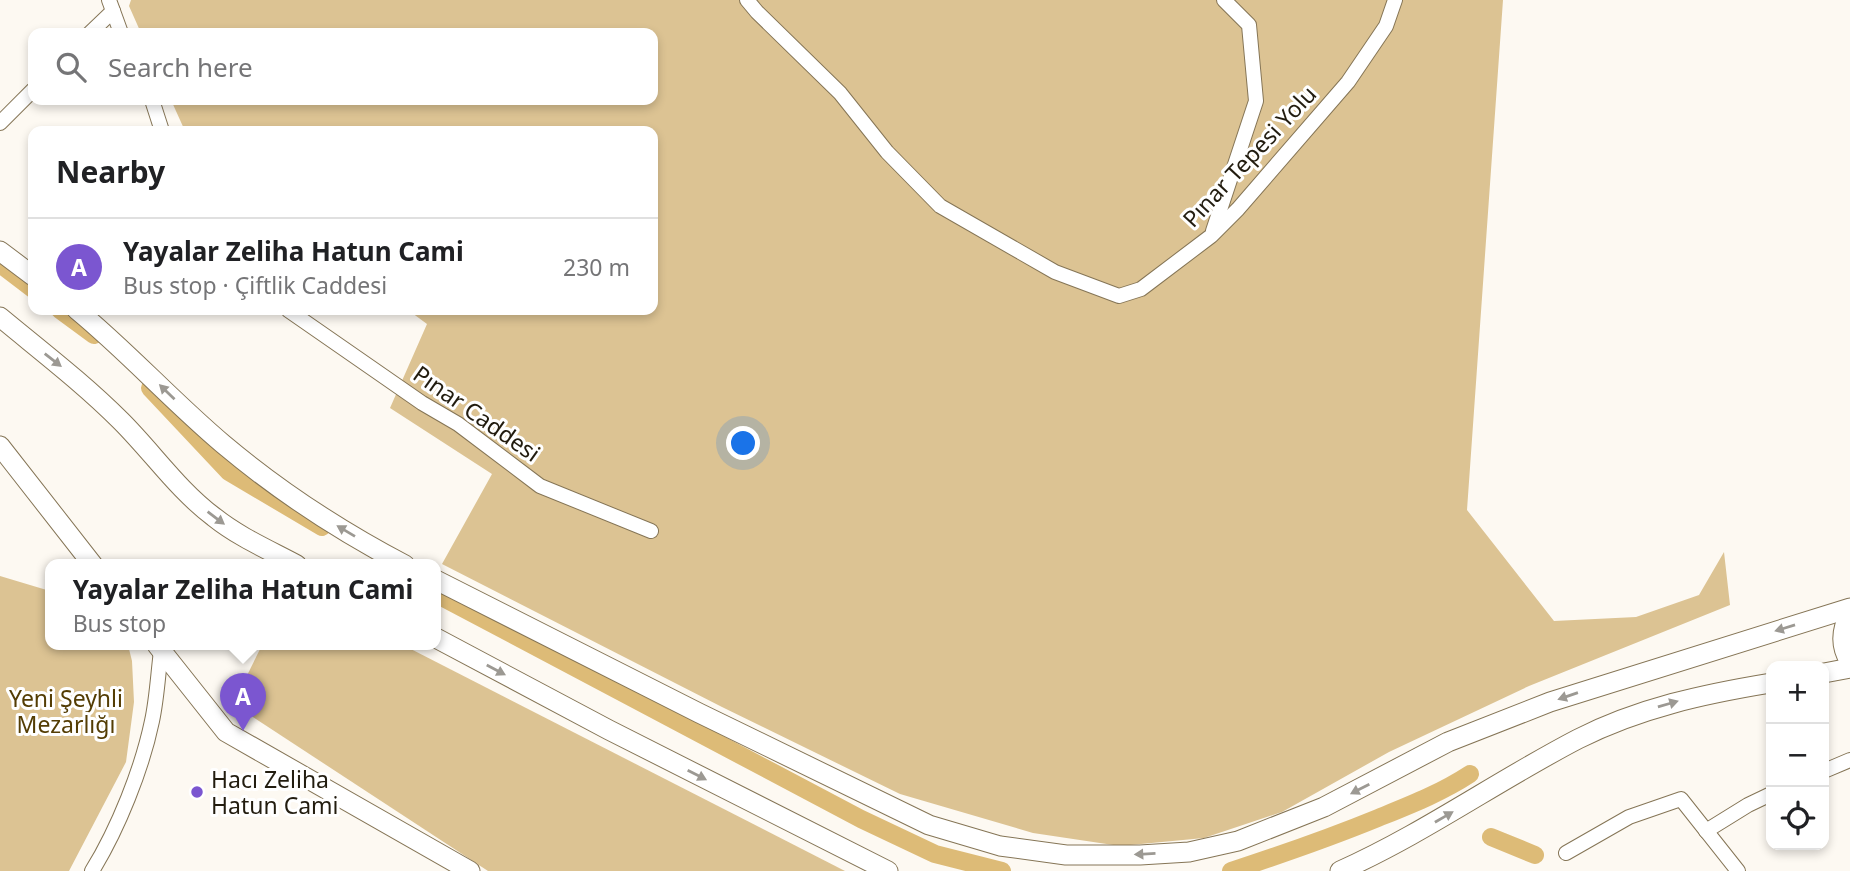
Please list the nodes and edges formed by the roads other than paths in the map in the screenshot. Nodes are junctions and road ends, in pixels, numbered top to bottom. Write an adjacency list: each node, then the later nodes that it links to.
1 (747, 0): 11 (street, Pınar Tepesi Yolu)
2 (1224, 0): 11 (street)
3 (1395, 0): 11 (street, Pınar Tepesi Yolu)
4 (111, 5): 5 (street); 6 (street)
5 (94, 28)
6 (119, 28)
7 (28, 95): 9 (street)
8 (154, 105): 10 (street)
9 (0, 123)
10 (160, 126)
11 (1211, 236)
12 (0, 251): 13 (street)
13 (28, 272)
14 (82, 315): 21 (street, one-way to 14)
15 (295, 315): 18 (street, Pınar Caddesi)
16 (0, 317): 20 (street, one-way to 20)
17 (0, 446): 19 (street)
18 (651, 531)
19 (88, 559)
20 (286, 559)
21 (395, 559)
22 (441, 583): 23 (street, one-way to 22)
23 (1850, 608)
24 (1850, 614): 28 (street)
25 (441, 641): 39 (street, one-way to 39)
26 (159, 650): 37 (street)
27 (161, 650): 38 (street)
28 (1850, 662)
29 (1850, 668): 30 (street)
30 (1829, 672)
31 (1766, 684): 40 (street, one-way to 31)
32 (1850, 760): 33 (street)
33 (1829, 769)
34 (1766, 796): 35 (street)
35 (1706, 831): 36 (street); 41 (street)
36 (1566, 853)
37 (92, 871)
38 (470, 871)
39 (888, 871)
40 (1340, 871)
41 (1738, 871)

